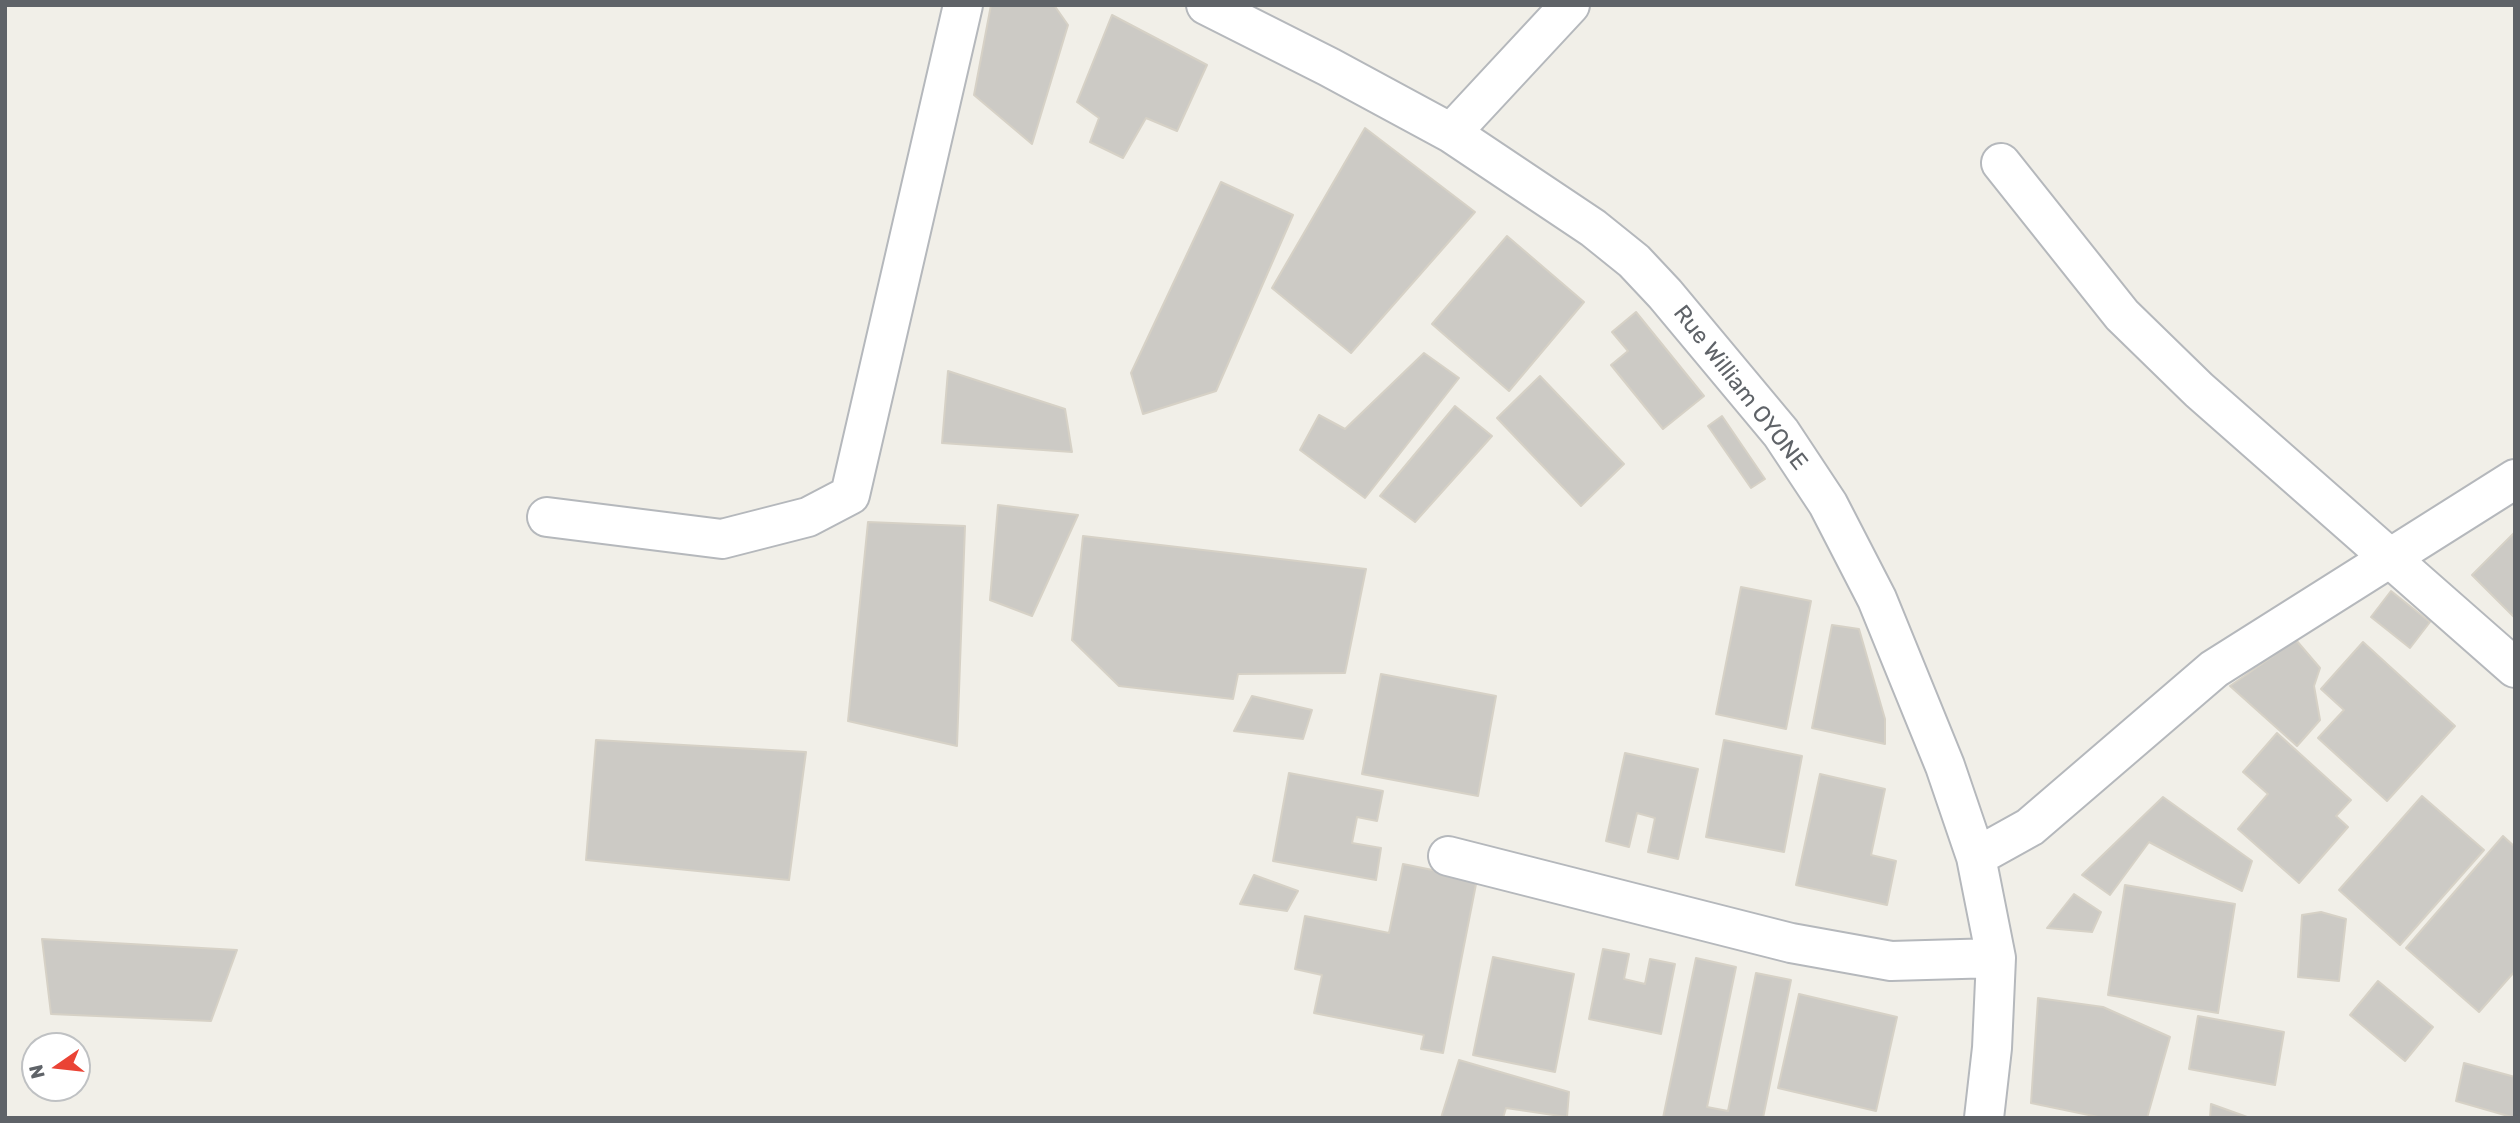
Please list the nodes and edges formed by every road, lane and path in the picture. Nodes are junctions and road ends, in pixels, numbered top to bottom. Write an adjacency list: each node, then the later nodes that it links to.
1 (963, 5): 7 (street)
2 (1206, 5): 4 (street, Rue William OYONE)
3 (1570, 5): 4 (street)
4 (1451, 133): 11 (street, Rue William OYONE)
5 (2000, 163): 8 (street)
6 (2515, 479): 8 (street)
7 (547, 517)
8 (2387, 558): 9 (street); 11 (street)
9 (2515, 668)
10 (1448, 856): 12 (street)
11 (1976, 857): 12 (street, Rue William OYONE)
12 (1996, 958): 13 (street, Rue William OYONE)
13 (1984, 1118)

